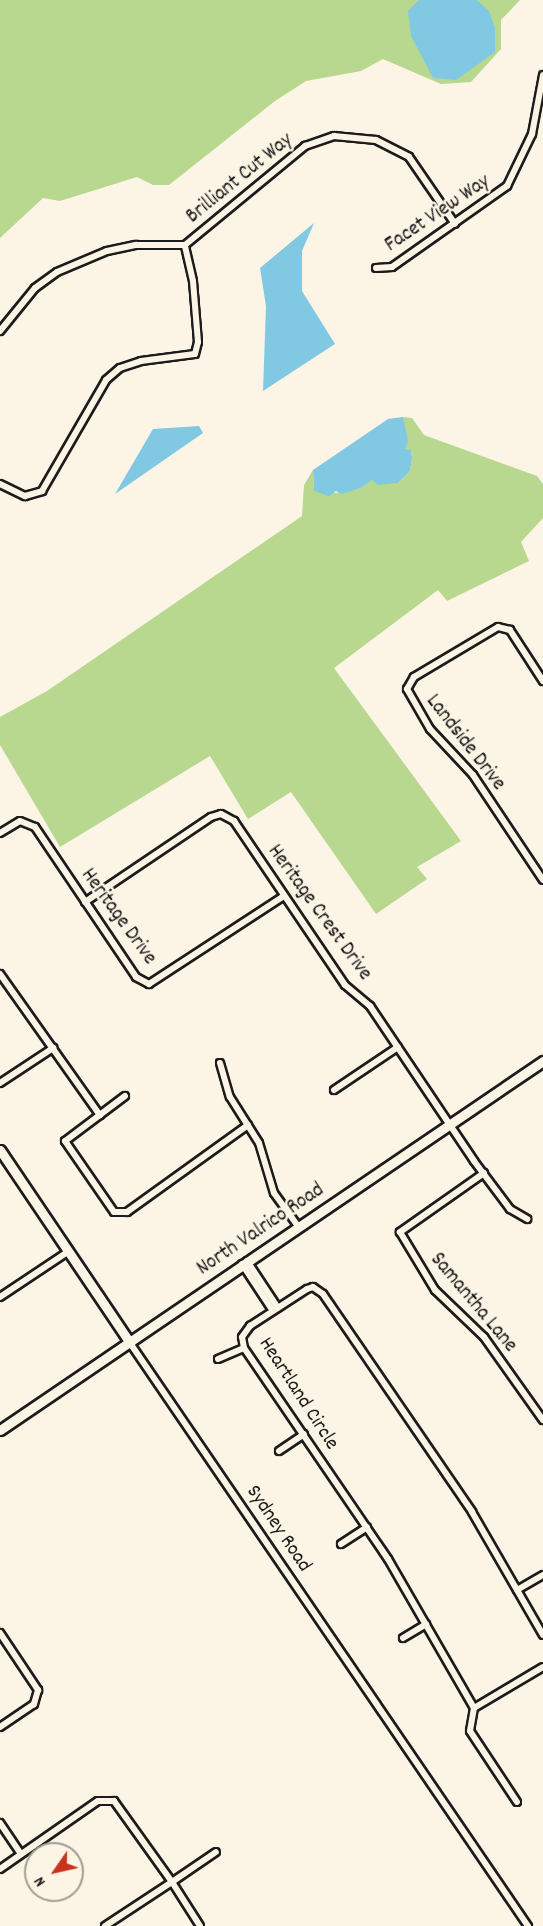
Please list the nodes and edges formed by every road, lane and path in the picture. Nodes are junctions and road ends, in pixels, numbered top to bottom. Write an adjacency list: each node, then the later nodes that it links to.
1 (543, 75): 2 (street, Facet View Way)
2 (455, 224): 3 (street, Brilliant Cut Way); 4 (street, Facet View Way)
3 (185, 245): 5 (street, Brilliant Cut Way); 6 (street)
4 (376, 268)
5 (0, 331)
6 (0, 484)
7 (543, 681): 9 (street, Landside Drive)
8 (0, 833): 11 (street, Heritage Drive)
9 (543, 880)
10 (284, 896): 11 (street, Heritage Drive); 11 (street, Heritage Crest Drive); 13 (street, Heritage Crest Drive)
11 (85, 902)
12 (0, 974): 14 (street)
13 (398, 1047): 18 (street); 22 (street, Heritage Crest Drive)
14 (53, 1048): 17 (street); 20 (street)
15 (543, 1061): 22 (street, North Valrico Road)
16 (220, 1063): 21 (street)
17 (0, 1083)
18 (334, 1090)
19 (125, 1096): 20 (street)
20 (99, 1115): 21 (street)
21 (248, 1125): 26 (street)
22 (449, 1125): 24 (street, Heritage Crest Drive); 26 (street, North Valrico Road)
23 (0, 1150): 27 (street, Sydney Road)
24 (484, 1173): 25 (street, Heritage Crest Drive); 34 (street, Samantha Lane)
25 (527, 1219)
26 (298, 1226): 28 (street, North Valrico Road)
27 (69, 1251): 29 (street); 31 (street, Sydney Road)
28 (244, 1262): 30 (street); 31 (street, North Valrico Road)
29 (0, 1297)
30 (276, 1310): 32 (street, Heartland Circle); 41 (street, Heartland Circle)
31 (130, 1343): 35 (street, North Valrico Road); 57 (street, Sydney Road)
32 (244, 1348): 33 (street); 36 (street, Heartland Circle)
33 (218, 1359)
34 (543, 1420)
35 (0, 1430)
36 (304, 1434): 37 (street); 38 (street, Heartland Circle)
37 (279, 1451)
38 (367, 1527): 39 (street); 42 (street, Heartland Circle)
39 (341, 1544)
40 (543, 1575): 41 (street)
41 (516, 1590): 44 (street, Heartland Circle)
42 (426, 1624): 45 (street); 47 (street, Heartland Circle)
43 (0, 1634): 48 (street)
44 (543, 1635)
45 (403, 1638)
46 (543, 1667): 47 (street)
47 (474, 1708): 49 (street)
48 (0, 1727)
49 (517, 1802)
50 (0, 1823): 52 (street)
51 (216, 1852): 54 (street)
52 (21, 1854): 53 (street); 54 (street)
53 (0, 1869)
54 (172, 1882): 55 (street); 56 (street)
55 (105, 1926)
56 (200, 1926)
57 (528, 1926)

